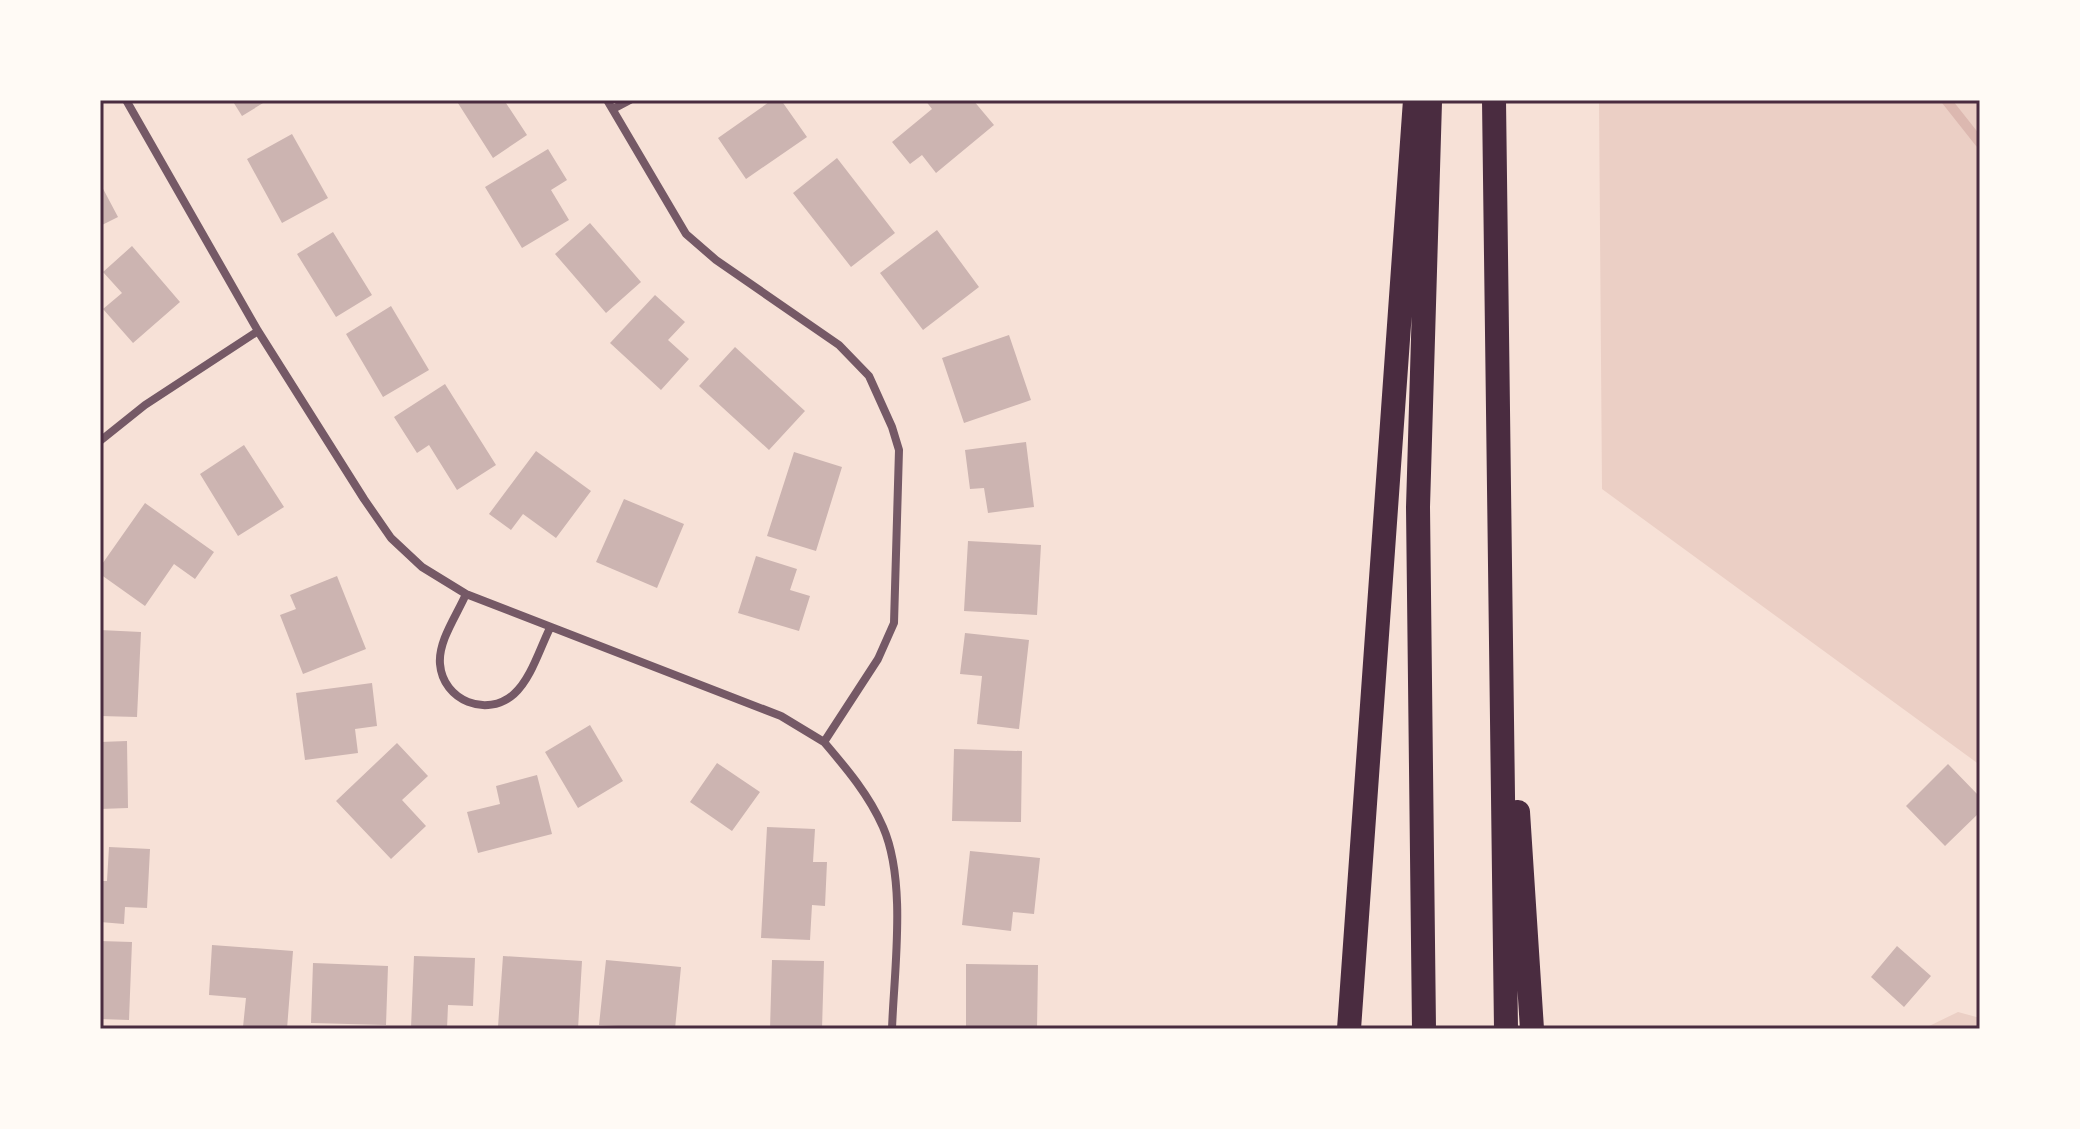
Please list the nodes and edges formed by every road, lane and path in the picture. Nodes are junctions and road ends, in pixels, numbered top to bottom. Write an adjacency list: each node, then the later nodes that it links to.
1 (126, 100): 8 (street)
2 (607, 100): 7 (street)
3 (630, 100): 7 (street)
4 (1415, 100): 15 (highway)
5 (1430, 100): 16 (highway)
6 (1494, 100): 10 (highway)
7 (613, 109): 13 (street)
8 (258, 331): 9 (street); 11 (street)
9 (100, 441)
10 (1499, 519): 17 (highway); 18 (highway)
11 (466, 594): 12 (street); 12 (street)
12 (550, 628): 13 (street)
13 (824, 742): 14 (street)
14 (892, 1029)
15 (1349, 1029)
16 (1424, 1029)
17 (1506, 1029)
18 (1532, 1029)

